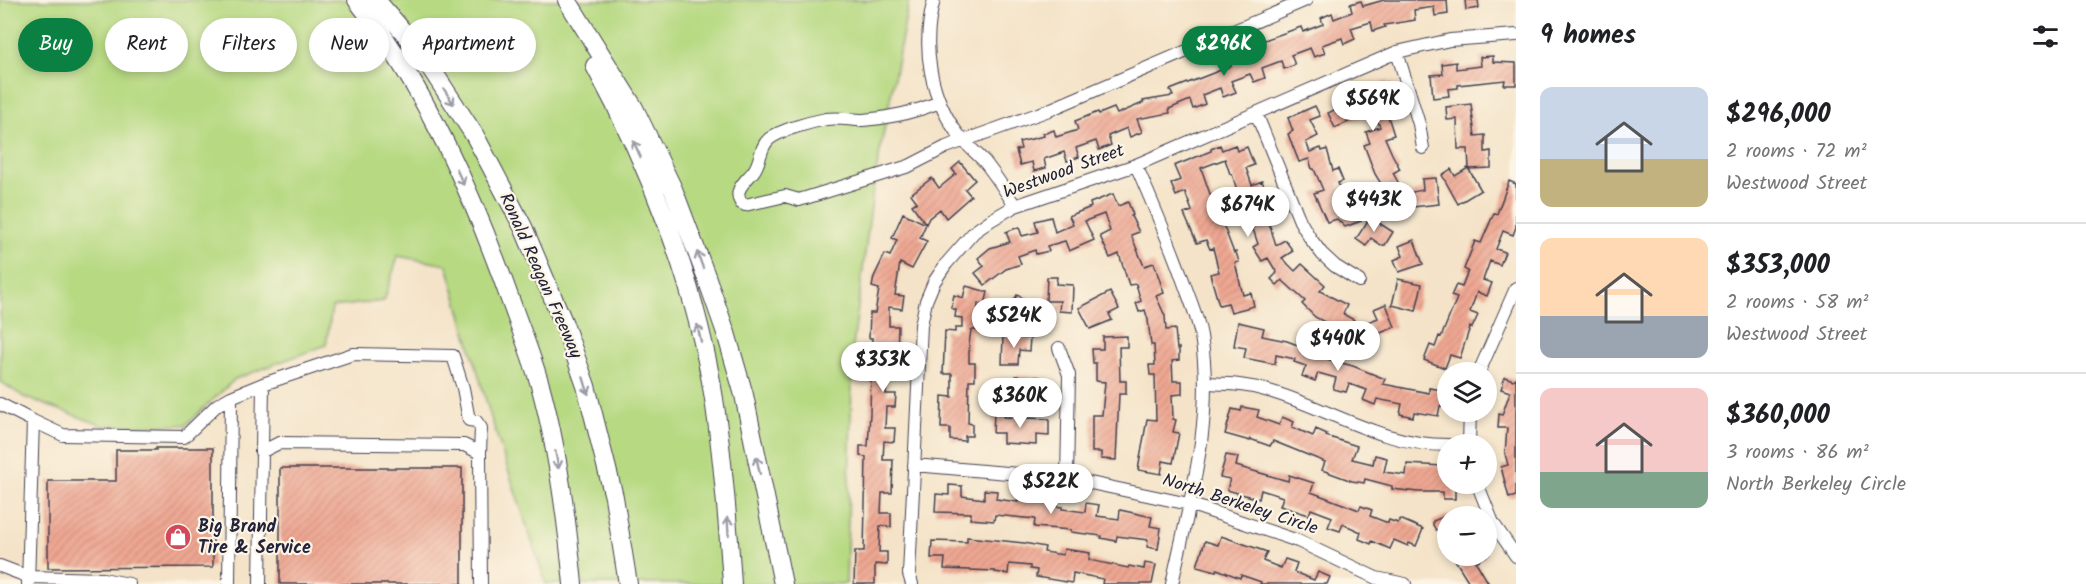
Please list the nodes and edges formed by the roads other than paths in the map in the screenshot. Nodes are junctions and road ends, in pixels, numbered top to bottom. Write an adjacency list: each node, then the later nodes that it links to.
1 (357, 0): 38 (highway, one-way to 38)
2 (376, 0): 39 (highway, Ronald Reagan Freeway, one-way to 39)
3 (556, 0): 40 (highway, one-way to 3)
4 (567, 0): 41 (highway, one-way to 4)
5 (934, 0): 9 (street)
6 (1306, 0): 11 (street)
7 (1516, 35): 8 (street, Westwood Street)
8 (1397, 52): 10 (street, Westwood Street); 12 (street)
9 (940, 102): 11 (street); 11 (street)
10 (1256, 113): 13 (street, Westwood Street); 15 (street)
11 (963, 140): 14 (street)
12 (1424, 148)
13 (1136, 165): 14 (street, Westwood Street); 19 (street)
14 (1014, 206): 27 (street, Westwood Street)
15 (1359, 281)
16 (1516, 288): 18 (street)
17 (1059, 348): 28 (street)
18 (1483, 362)
19 (1205, 383): 24 (street); 30 (street)
20 (263, 384): 21 (street); 25 (street); 26 (street)
21 (231, 398): 23 (street); 35 (street)
22 (0, 404): 23 (street)
23 (33, 421): 33 (street)
24 (1437, 444)
25 (261, 452): 26 (street); 36 (street)
26 (480, 453): 37 (street)
27 (914, 465): 28 (street, North Berkeley Circle); 42 (street, Westwood Street)
28 (1067, 478): 30 (street, North Berkeley Circle)
29 (1480, 494): 31 (street)
30 (1189, 504): 43 (street); 44 (street, North Berkeley Circle)
31 (1514, 548)
32 (0, 566): 33 (street)
33 (29, 580): 34 (street)
34 (129, 584)
35 (230, 584)
36 (260, 584)
37 (482, 584)
38 (573, 584)
39 (628, 584)
40 (732, 584)
41 (783, 584)
42 (912, 584)
43 (1172, 584)
44 (1405, 584)

